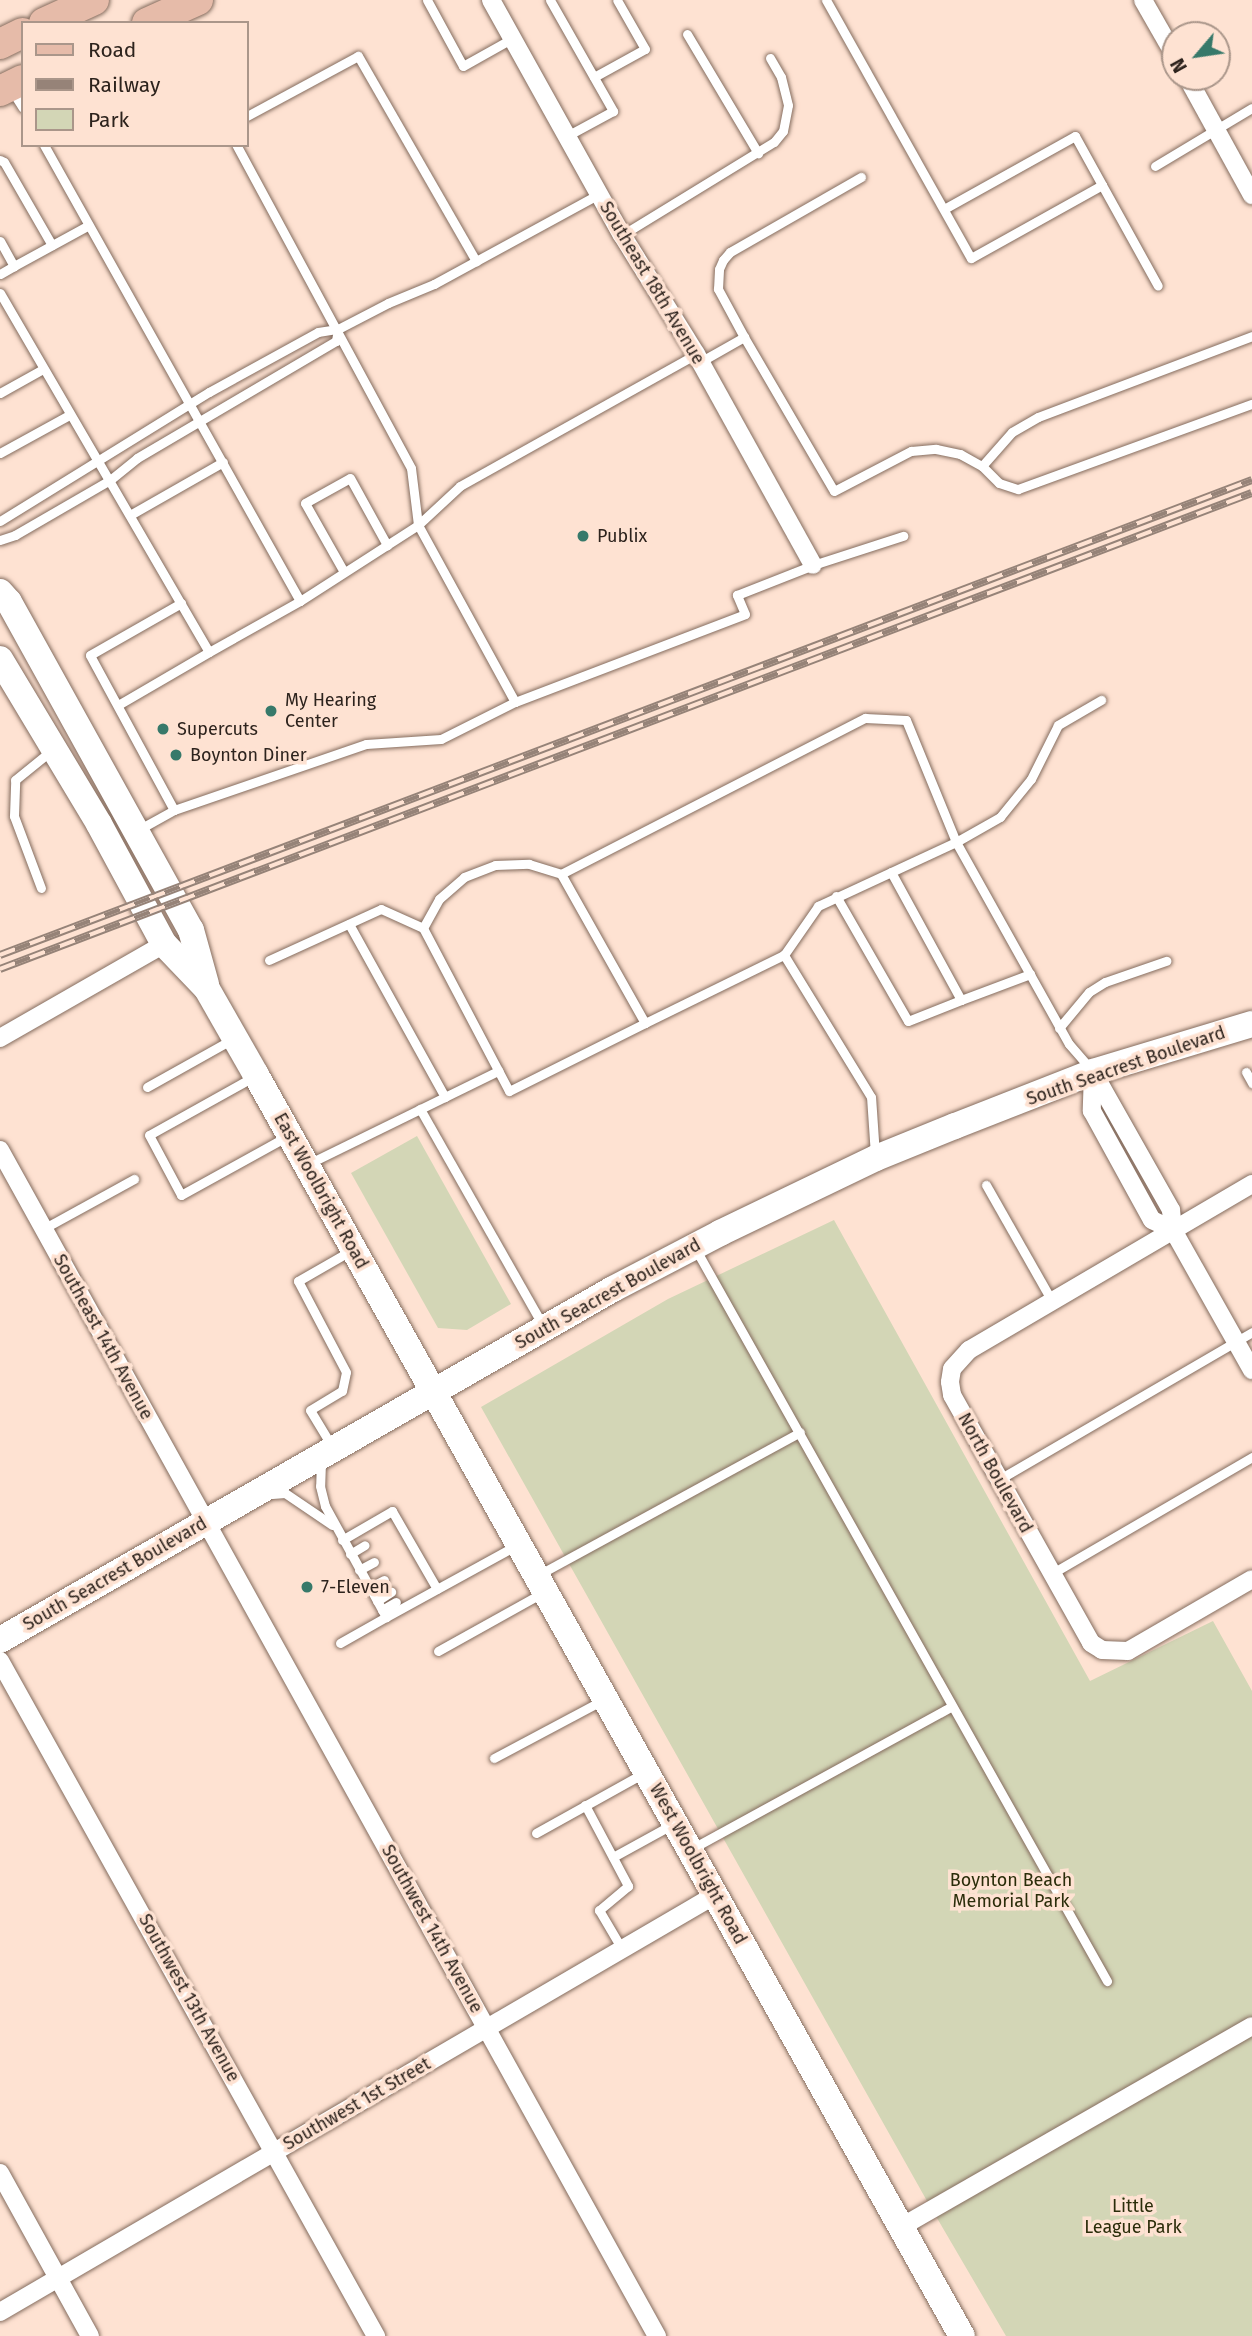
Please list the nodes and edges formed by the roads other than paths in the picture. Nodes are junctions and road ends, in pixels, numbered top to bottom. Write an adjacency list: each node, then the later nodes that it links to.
1 (198, 0): 10 (main road)
2 (427, 0): 14 (lane)
3 (492, 0): 14 (street, Southeast 18th Avenue)
4 (550, 0): 17 (lane)
5 (617, 0): 17 (lane)
6 (826, 0): 32 (lane)
7 (1143, 0): 11 (street)
8 (86, 2): 9 (main road)
9 (48, 21)
10 (156, 21)
11 (1161, 32)
12 (21, 34): 15 (main road)
13 (687, 34): 25 (lane)
14 (513, 38): 22 (street, Southeast 18th Avenue)
15 (0, 44)
16 (770, 58): 25 (lane)
17 (594, 77): 22 (lane)
18 (1195, 91): 21 (street)
19 (1252, 108): 21 (lane)
20 (248, 115): 37 (lane)
21 (1216, 129): 27 (lane); 31 (street)
22 (567, 136): 30 (street, Southeast 18th Avenue)
23 (45, 147): 33 (lane)
24 (237, 147): 42 (lane)
25 (758, 153): 34 (lane)
26 (0, 160): 36 (lane)
27 (1155, 166)
28 (861, 177): 44 (lane)
29 (1102, 185): 32 (lane); 32 (lane); 40 (lane)
30 (598, 194): 34 (street, Southeast 18th Avenue); 37 (lane)
31 (1252, 195)
32 (944, 209)
33 (89, 225): 36 (lane); 48 (lane)
34 (622, 235): 45 (street, Southeast 18th Avenue)
35 (0, 241): 38 (lane)
36 (52, 245): 38 (lane)
37 (476, 261): 42 (lane)
38 (14, 266): 39 (lane)
39 (0, 274)
40 (1158, 286)
41 (0, 293): 46 (lane)
42 (338, 329): 48 (lane); 51 (lane); 59 (lane)
43 (1252, 336): 55 (lane)
44 (744, 337): 45 (lane); 55 (lane)
45 (698, 358): 59 (lane); 63 (street, Southeast 18th Avenue)
46 (43, 369): 47 (lane); 50 (lane)
47 (1, 390)
48 (190, 402): 51 (lane); 53 (lane)
49 (1252, 404): 55 (lane)
50 (69, 415): 52 (lane); 53 (lane)
51 (201, 422): 54 (lane); 56 (lane)
52 (0, 453)
53 (96, 462): 56 (lane); 58 (lane)
54 (223, 462): 57 (lane); 66 (lane)
55 (982, 466)
56 (110, 480): 57 (lane); 61 (lane)
57 (130, 515): 67 (lane)
58 (0, 521)
59 (418, 525): 62 (lane); 71 (lane)
60 (904, 536): 63 (lane)
61 (0, 540)
62 (387, 545): 64 (lane); 64 (lane)
63 (813, 565): 71 (lane)
64 (344, 572): 66 (lane)
65 (0, 592): 75 (main road, East Woolbright Road)
66 (300, 601): 68 (lane)
67 (181, 603): 68 (lane); 72 (lane)
68 (209, 652): 72 (lane)
69 (0, 659): 73 (main road, East Woolbright Road)
70 (1101, 700): 76 (lane)
71 (515, 702): 74 (lane)
72 (118, 705): 74 (lane)
73 (54, 748): 79 (lane); 83 (main road, East Woolbright Road)
74 (174, 810): 75 (lane)
75 (136, 831): 88 (main road, East Woolbright Road)
76 (956, 842): 77 (lane); 78 (lane); 87 (lane)
77 (891, 872): 80 (lane); 89 (lane)
78 (561, 874): 82 (lane); 90 (lane)
79 (41, 888)
80 (836, 896): 84 (lane); 89 (lane)
81 (349, 924): 82 (lane); 85 (lane); 101 (lane)
82 (422, 928): 95 (lane)
83 (164, 944): 88 (main road, East Woolbright Road); 93 (street)
84 (784, 955): 90 (lane); 105 (lane)
85 (269, 960)
86 (1166, 961): 92 (lane)
87 (1030, 974): 89 (lane); 92 (lane)
88 (207, 989): 94 (main road, East Woolbright Road)
89 (961, 1000)
90 (645, 1023): 95 (lane)
91 (1252, 1024): 96 (main road, South Seacrest Boulevard)
92 (1059, 1028): 96 (lane)
93 (0, 1038)
94 (235, 1038): 98 (main road, East Woolbright Road); 100 (lane)
95 (498, 1071): 101 (lane)
96 (1093, 1072): 105 (main road, South Seacrest Boulevard); 111 (street)
97 (1246, 1072): 99 (lane)
98 (256, 1075): 103 (main road, East Woolbright Road); 103 (lane)
99 (1252, 1083)
100 (147, 1087)
101 (445, 1097): 102 (lane)
102 (420, 1109): 106 (lane); 115 (lane)
103 (290, 1135): 106 (main road, East Woolbright Road)
104 (0, 1150): 110 (street, Southeast 14th Avenue)
105 (876, 1158): 112 (main road, South Seacrest Boulevard)
106 (306, 1164): 113 (main road, East Woolbright Road)
107 (134, 1179): 110 (lane)
108 (1252, 1184): 111 (street, North Boulevard)
109 (986, 1185): 114 (lane)
110 (43, 1229): 125 (street, Southeast 14th Avenue)
111 (1173, 1230): 114 (street, North Boulevard); 117 (street)
112 (694, 1247): 115 (main road, South Seacrest Boulevard); 120 (lane)
113 (354, 1250): 119 (main road, East Woolbright Road); 121 (lane)
114 (1052, 1301): 123 (street, North Boulevard)
115 (545, 1328): 119 (main road, South Seacrest Boulevard)
116 (1252, 1332): 117 (lane)
117 (1236, 1341): 118 (street); 123 (lane)
118 (1252, 1370)
119 (434, 1392): 121 (main road, South Seacrest Boulevard); 129 (main road, West Woolbright Road)
120 (800, 1432): 142 (lane); 155 (lane)
121 (329, 1452): 124 (main road, South Seacrest Boulevard); 126 (lane)
122 (1252, 1457): 138 (lane)
123 (998, 1480): 138 (street, North Boulevard)
124 (246, 1499): 125 (main road, South Seacrest Boulevard); 126 (lane)
125 (205, 1523): 150 (main road, South Seacrest Boulevard); 167 (street, Southwest 14th Avenue)
126 (336, 1529): 127 (lane)
127 (342, 1540): 128 (lane); 132 (lane)
128 (410, 1542): 131 (lane); 133 (lane)
129 (519, 1544): 142 (main road, West Woolbright Road); 143 (lane)
130 (365, 1545): 132 (lane)
131 (401, 1547)
132 (350, 1554): 136 (lane)
133 (420, 1560): 135 (lane); 137 (lane)
134 (374, 1562): 136 (lane)
135 (411, 1565)
136 (359, 1570): 144 (lane)
137 (427, 1572): 139 (lane); 143 (lane)
138 (1051, 1574): 140 (street, North Boulevard)
139 (417, 1577)
140 (1252, 1579)
141 (384, 1580): 144 (lane)
142 (541, 1583): 152 (lane); 154 (main road, West Woolbright Road)
143 (435, 1586): 145 (lane); 149 (lane)
144 (369, 1588): 147 (lane)
145 (423, 1588)
146 (391, 1592): 147 (lane)
147 (377, 1601): 149 (lane)
148 (396, 1602): 149 (lane)
149 (384, 1614): 151 (lane)
150 (0, 1640)
151 (340, 1643)
152 (438, 1651)
153 (0, 1661): 168 (street, Southwest 13th Avenue)
154 (605, 1699): 156 (lane); 157 (main road, West Woolbright Road)
155 (952, 1706): 161 (lane); 165 (lane)
156 (494, 1758)
157 (646, 1772): 158 (lane); 159 (main road, West Woolbright Road)
158 (585, 1805): 160 (lane); 162 (lane)
159 (674, 1823): 161 (main road, West Woolbright Road); 162 (lane)
160 (536, 1833)
161 (689, 1850): 163 (main road, West Woolbright Road)
162 (613, 1857): 164 (lane)
163 (715, 1895): 164 (street, Southwest 1st Street); 170 (main road, West Woolbright Road)
164 (622, 1950): 167 (street, Southwest 1st Street)
165 (1107, 1981)
166 (1252, 2026): 170 (street)
167 (488, 2028): 168 (street, Southwest 1st Street); 175 (street, Southwest 14th Avenue)
168 (275, 2152): 171 (street, Southwest 1st Street); 174 (street, Southwest 13th Avenue)
169 (0, 2173): 171 (street)
170 (901, 2227): 176 (main road, West Woolbright Road)
171 (58, 2278): 172 (street, Southwest 1st Street); 173 (street)
172 (0, 2312)
173 (90, 2336)
174 (376, 2336)
175 (657, 2336)
176 (962, 2336)

